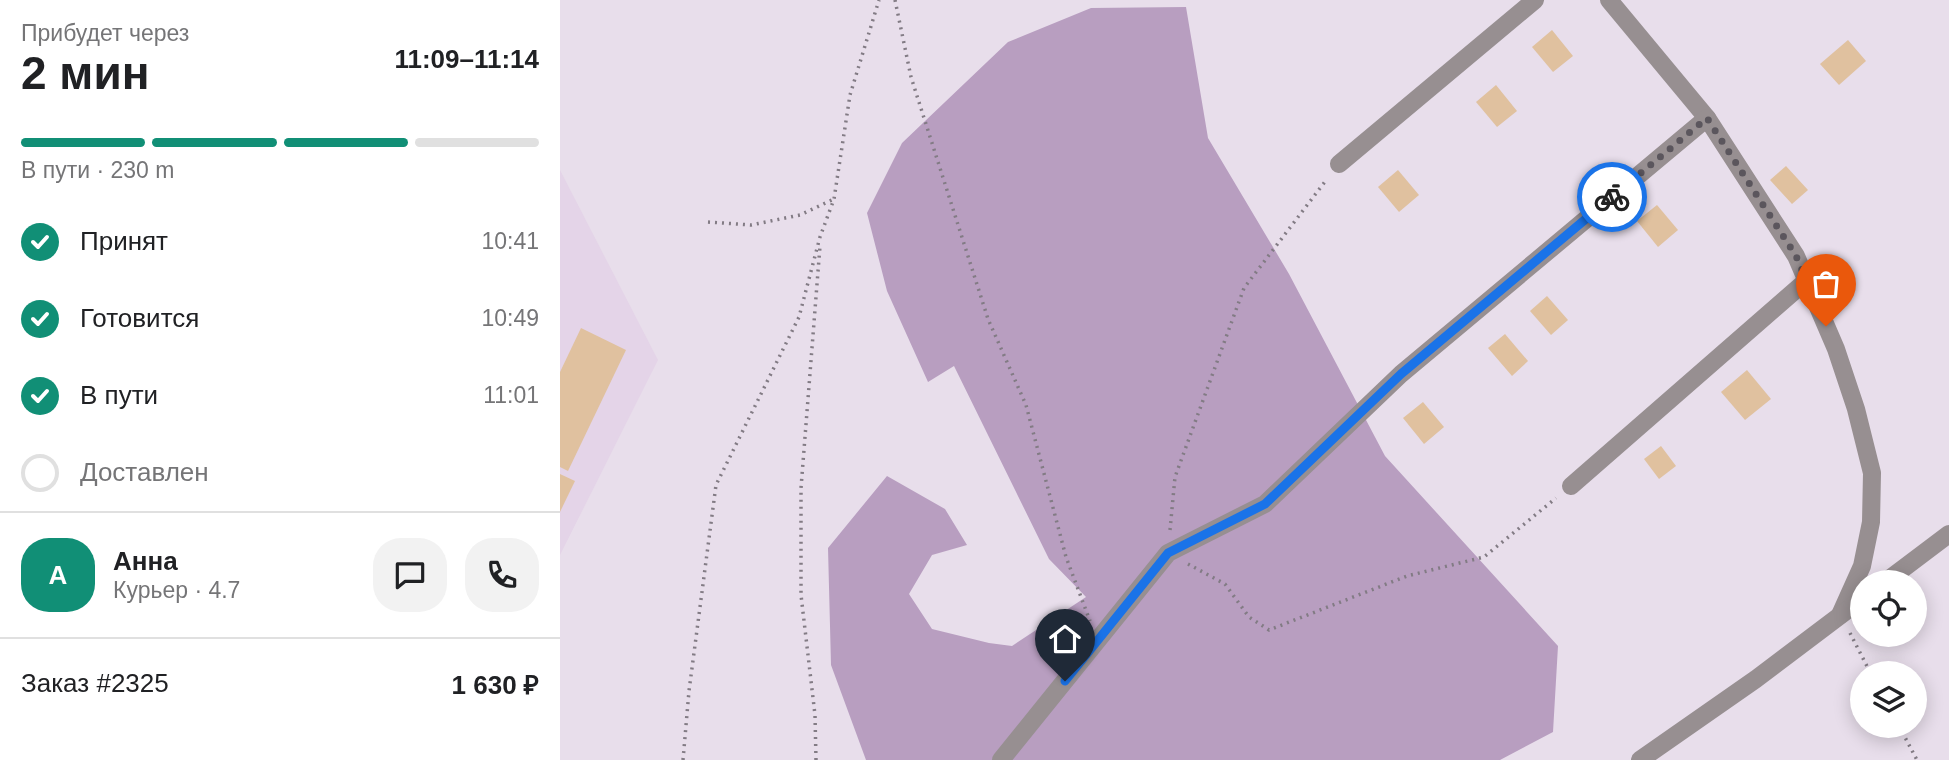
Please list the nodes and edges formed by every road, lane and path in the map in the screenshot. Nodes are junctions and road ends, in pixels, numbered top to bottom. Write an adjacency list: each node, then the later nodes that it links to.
1 (879, 0): 7 (path)
2 (895, 0): 17 (path)
3 (1535, 0): 6 (street)
4 (1609, 0): 5 (street)
5 (1707, 118): 10 (street); 13 (street)
6 (1339, 164): 13 (path)
7 (834, 199): 8 (path); 9 (path)
8 (708, 222)
9 (820, 237): 20 (path); 21 (path)
10 (1806, 281): 11 (street); 16 (street)
11 (1571, 486): 13 (path)
12 (1949, 534): 14 (street)
13 (1168, 553): 17 (street)
14 (1901, 570)
15 (1850, 608): 16 (street)
16 (1840, 615): 18 (path); 23 (street)
17 (1097, 642): 22 (street)
18 (1864, 661)
19 (1905, 738): 24 (path)
20 (683, 760)
21 (816, 760)
22 (1001, 760)
23 (1640, 760)
24 (1917, 760)

